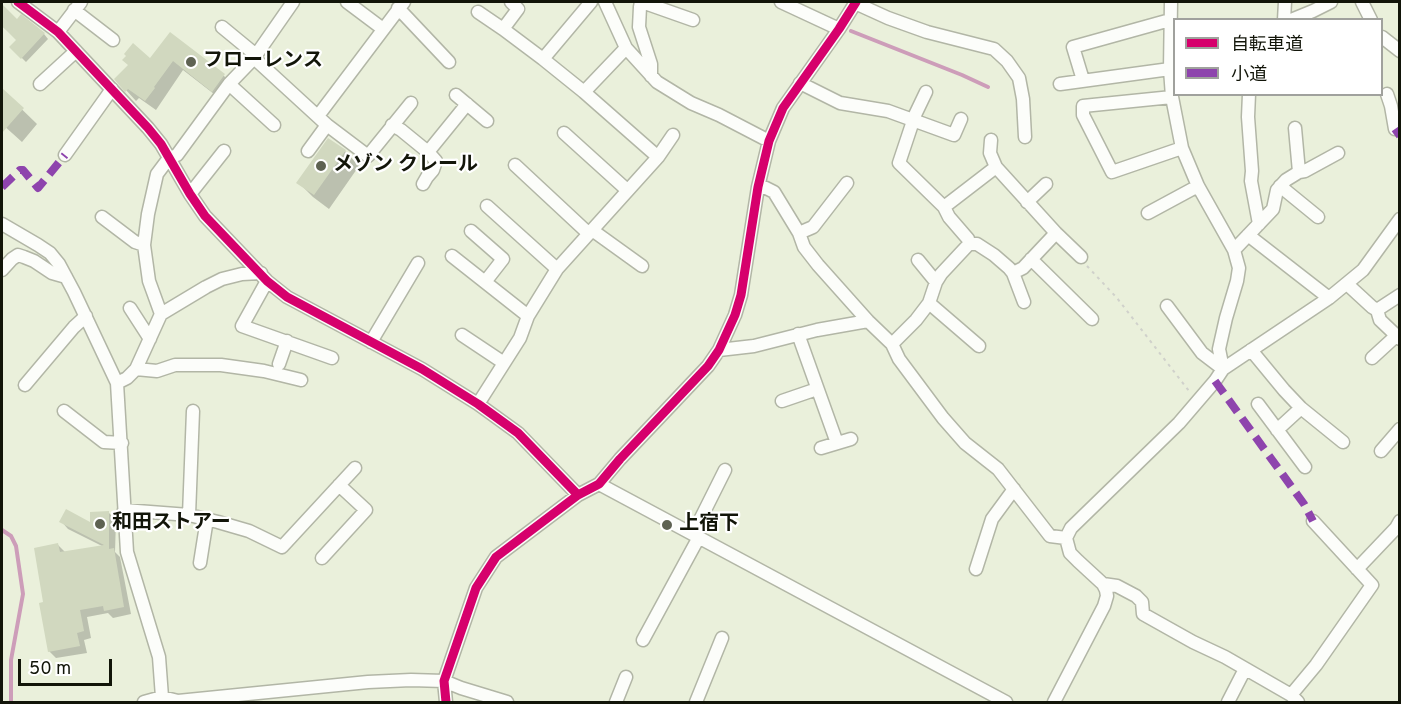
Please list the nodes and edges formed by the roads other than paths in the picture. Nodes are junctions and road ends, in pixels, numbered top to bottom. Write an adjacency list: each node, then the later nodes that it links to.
1 (18, 2): 26 (street)
2 (292, 2): 32 (street)
3 (347, 2): 23 (street)
4 (511, 2): 24 (street)
5 (591, 2): 33 (street)
6 (605, 2): 29 (street)
7 (642, 2): 20 (street); 36 (street)
8 (781, 2): 25 (street)
9 (856, 2): 25 (street); 61 (street)
10 (1171, 2): 22 (street)
11 (1285, 2): 17 (street)
12 (1330, 2): 18 (street)
13 (1362, 2): 19 (street)
14 (401, 5): 23 (street); 34 (street)
15 (78, 6): 26 (street); 28 (street)
16 (478, 12): 24 (street)
17 (1284, 18)
18 (1296, 18)
19 (1370, 18)
20 (693, 20)
21 (222, 27): 32 (street)
22 (1172, 28): 35 (street); 37 (street)
23 (383, 29): 53 (street)
24 (503, 29): 33 (street)
25 (839, 29): 38 (street)
26 (58, 32): 30 (street)
27 (1383, 38): 31 (street)
28 (113, 40)
29 (626, 48): 36 (street); 43 (street)
30 (76, 51): 39 (street); 42 (street)
31 (1400, 51)
32 (255, 56): 40 (street); 53 (street)
33 (543, 59): 43 (street)
34 (450, 62)
35 (1170, 69): 37 (street); 48 (street)
36 (651, 76): 63 (street)
37 (1083, 80): 41 (street)
38 (800, 83): 52 (street); 63 (street)
39 (40, 84)
40 (229, 84): 55 (street); 71 (street)
41 (1060, 84)
42 (112, 89): 69 (street); 71 (street)
43 (584, 92): 70 (street)
44 (926, 92): 52 (street)
45 (1389, 93): 58 (street)
46 (456, 94): 50 (street)
47 (1249, 96): 91 (street)
48 (1172, 97): 64 (street); 64 (street)
49 (411, 103): 56 (street)
50 (467, 104): 54 (street); 67 (street)
51 (961, 119): 52 (street)
52 (914, 120): 85 (street)
53 (322, 121): 56 (street); 66 (street)
54 (487, 121)
55 (274, 125)
56 (392, 125): 67 (street)
57 (1295, 128): 74 (street)
58 (1395, 129)
59 (564, 133): 81 (street)
60 (673, 135): 70 (street)
61 (1025, 136)
62 (991, 140): 73 (street)
63 (768, 141): 80 (street)
64 (1182, 148): 78 (street)
65 (224, 151): 82 (street)
66 (308, 151)
67 (428, 152): 76 (street)
68 (1338, 153): 74 (street)
69 (64, 154)
70 (657, 157): 81 (street)
71 (169, 158): 82 (street); 98 (street)
72 (514, 165): 93 (street)
73 (999, 172): 83 (street); 85 (street)
74 (1299, 172): 79 (street)
75 (847, 183): 94 (street)
76 (423, 184)
77 (1046, 184): 83 (street)
78 (1198, 186): 86 (street); 99 (street)
79 (1280, 186): 87 (street); 91 (street)
80 (758, 187): 94 (street); 134 (street)
81 (627, 190): 93 (street)
82 (190, 194): 110 (street)
83 (1027, 202): 95 (street)
84 (487, 206): 106 (street)
85 (944, 207): 97 (street)
86 (1148, 213)
87 (1318, 217)
88 (102, 218): 98 (street)
89 (1400, 219): 113 (street)
90 (2, 224): 109 (street)
91 (1259, 224): 96 (street)
92 (471, 231): 111 (street)
93 (590, 232): 105 (street); 106 (street)
94 (800, 233): 125 (street)
95 (1056, 233): 101 (street); 102 (street)
96 (1248, 235): 99 (street); 115 (street)
97 (969, 244): 108 (street); 112 (street)
98 (144, 245): 121 (street)
99 (1234, 250): 141 (street)
100 (452, 256): 111 (street)
101 (1081, 257)
102 (1031, 259): 108 (street); 124 (street)
103 (918, 260): 112 (street)
104 (418, 263): 131 (street)
105 (642, 266)
106 (557, 269): 123 (street)
107 (2, 270): 109 (street)
108 (1013, 273): 116 (street)
109 (66, 277): 122 (street)
110 (264, 277): 121 (street); 130 (street); 131 (street)
111 (485, 282): 123 (street)
112 (936, 282): 117 (street)
113 (1347, 284): 115 (street); 120 (street)
114 (1400, 295): 120 (street)
115 (1329, 298): 135 (street)
116 (1024, 302)
117 (929, 303): 132 (street); 133 (street)
118 (1167, 306): 141 (street)
119 (130, 308): 129 (street)
120 (1377, 310): 128 (street)
121 (160, 314): 129 (street)
122 (86, 316): 143 (street); 144 (street)
123 (528, 316): 138 (street)
124 (1092, 319)
125 (868, 321): 126 (street); 132 (street)
126 (798, 334): 134 (street); 145 (street)
127 (462, 335): 138 (street)
128 (1398, 337): 137 (street)
129 (150, 339): 140 (street)
130 (287, 341): 136 (street); 139 (street)
131 (371, 342): 147 (street)
132 (892, 344): 166 (street)
133 (979, 346)
134 (719, 350): 165 (street)
135 (1251, 350): 141 (street); 149 (street)
136 (332, 358)
137 (1372, 358)
138 (504, 363): 147 (street)
139 (279, 364)
140 (136, 369): 142 (street); 143 (street)
141 (1223, 369): 174 (street)
142 (301, 380)
143 (117, 382): 156 (street)
144 (25, 385)
145 (818, 389): 146 (street); 157 (street)
146 (782, 401)
147 (478, 404): 167 (street)
148 (1258, 404): 153 (street)
149 (1301, 408): 153 (street); 155 (street)
150 (64, 411): 156 (street)
151 (192, 411): 169 (street)
152 (1400, 429): 158 (street)
153 (1277, 430): 161 (street)
154 (851, 439): 157 (street)
155 (1343, 442)
156 (122, 443): 168 (street)
157 (837, 443): 159 (street)
158 (1395, 444): 160 (street)
159 (821, 448)
160 (1381, 451)
161 (1305, 467)
162 (355, 468): 164 (street)
163 (725, 470): 173 (street)
164 (339, 484): 170 (street); 175 (street)
165 (599, 484): 167 (street); 173 (street)
166 (1014, 489): 174 (street); 177 (street)
167 (578, 495): 184 (street)
168 (124, 510): 169 (street); 185 (street)
169 (189, 515): 170 (street)
170 (207, 519): 176 (street)
171 (1312, 521): 178 (street)
172 (1400, 521): 178 (street)
173 (696, 535): 181 (street); 192 (street)
174 (1066, 538): 179 (street)
175 (321, 558)
176 (200, 563)
177 (976, 569)
178 (1358, 569): 186 (street)
179 (1103, 584): 182 (street); 193 (street)
180 (722, 638): 191 (street)
181 (643, 640)
182 (1245, 669): 186 (street); 194 (street)
183 (626, 677): 190 (street)
184 (444, 681): 185 (street); 188 (street); 189 (street)
185 (162, 697): 187 (street)
186 (1294, 699)
187 (144, 702)
188 (446, 702)
189 (507, 702)
190 (616, 702)
191 (696, 702)
192 (1006, 702)
193 (1054, 702)
194 (1228, 702)

